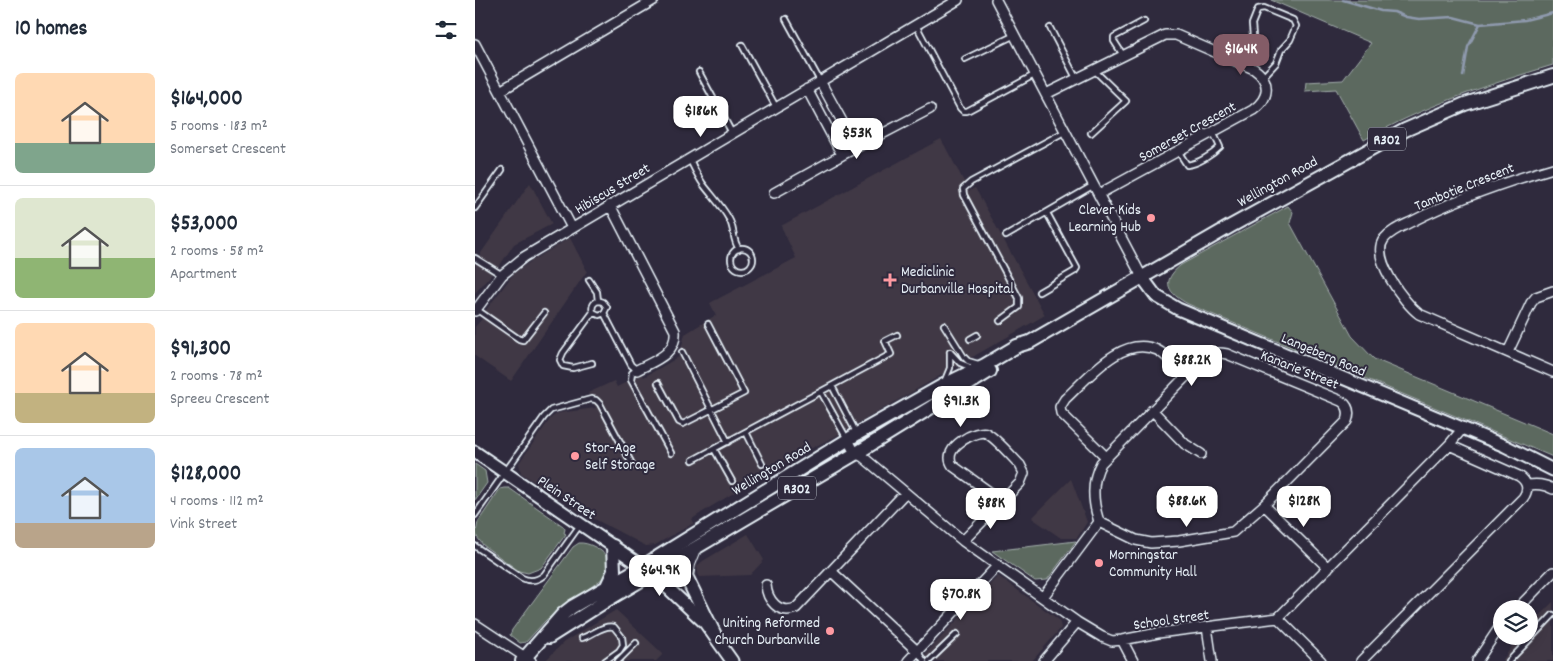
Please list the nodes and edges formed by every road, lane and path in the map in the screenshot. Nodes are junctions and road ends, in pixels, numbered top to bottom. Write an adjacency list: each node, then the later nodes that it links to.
1 (654, 0): 22 (street)
2 (958, 0): 6 (street, Hibiscus Street)
3 (996, 0): 8 (street)
4 (786, 20): 20 (lane)
5 (1144, 21): 11 (lane)
6 (916, 25): 16 (lane); 20 (street, Hibiscus Street)
7 (1050, 28): 19 (lane)
8 (1015, 35): 12 (lane); 16 (street)
9 (475, 44): 22 (street)
10 (742, 46): 24 (lane)
11 (1123, 55): 13 (street); 14 (street)
12 (965, 60)
13 (1242, 64): 18 (street); 18 (lane)
14 (1094, 70): 19 (street); 29 (lane)
15 (699, 72): 28 (lane)
16 (1036, 74): 23 (street)
17 (1553, 76): 47 (main road, Wellington Road / R302)
18 (1263, 77): 27 (street, Somerset Crescent)
19 (1077, 79): 23 (street)
20 (820, 81): 21 (street, Hibiscus Street); 30 (street)
21 (807, 89): 24 (street, Hibiscus Street); 32 (street)
22 (500, 91): 42 (street)
23 (1046, 94): 26 (street)
24 (776, 107): 28 (street, Hibiscus Street)
25 (930, 109): 30 (street)
26 (1066, 131): 36 (street); 56 (lane)
27 (1213, 132): 31 (street, Somerset Crescent); 31 (lane)
28 (732, 133): 33 (street, Hibiscus Street)
29 (1091, 133)
30 (856, 147): 32 (street)
31 (1178, 151): 38 (street, Somerset Crescent)
32 (842, 154): 37 (street)
33 (689, 158): 39 (street, Hibiscus Street); 44 (lane)
34 (1553, 168): 63 (street, Tambotie Crescent)
35 (502, 170): 40 (lane)
36 (1094, 185): 38 (street); 41 (lane)
37 (773, 193)
38 (1099, 194): 47 (street)
39 (610, 205): 42 (street, Hibiscus Street); 66 (street)
40 (475, 208)
41 (1047, 213): 43 (lane); 50 (lane)
42 (571, 228): 46 (street, Hibiscus Street)
43 (1006, 236)
44 (739, 249): 44 (lane)
45 (475, 258): 46 (lane)
46 (502, 275): 52 (street, Hibiscus Street)
47 (1142, 277): 65 (main road, Wellington Road / R302); 75 (main road, Langeberg Road)
48 (589, 280): 51 (lane)
49 (1553, 290): 63 (street)
50 (1039, 292)
51 (598, 301): 53 (lane); 55 (lane)
52 (476, 310): 54 (lane)
53 (593, 312): 55 (lane); 64 (lane)
54 (544, 313)
55 (604, 313): 66 (lane)
56 (1000, 321)
57 (708, 324): 73 (lane)
58 (944, 325): 65 (lane)
59 (897, 334): 70 (lane)
60 (977, 335): 61 (lane)
61 (970, 339)
62 (682, 352): 73 (lane)
63 (1508, 352): 67 (street, Tambotie Crescent)
64 (592, 363)
65 (985, 368): 71 (main road, Wellington Road / R302); 71 (lane); 84 (main road, Wellington Road / R302)
66 (637, 370): 83 (lane)
67 (1553, 372)
68 (1185, 377): 74 (street, Kanarie Street); 86 (street); 98 (street, Kanarie Street)
69 (658, 383): 73 (lane)
70 (832, 386): 72 (lane); 77 (lane)
71 (942, 386): 77 (main road, Wellington Road / R302)
72 (821, 392): 76 (lane); 77 (lane)
73 (712, 410): 78 (lane)
74 (1151, 410): 85 (street); 86 (street, Kanarie Street)
75 (1463, 428): 79 (street); 80 (main road, Langeberg Road)
76 (746, 432): 78 (lane); 88 (lane)
77 (852, 437): 84 (street, School Street); 108 (main road, Wellington Road / R302)
78 (728, 442): 81 (lane)
79 (1449, 445): 94 (street); 107 (street)
80 (1505, 446): 89 (main road, Langeberg Road); 91 (main road, Langeberg Road)
81 (714, 449): 87 (lane); 93 (lane)
82 (475, 452): 92 (main road, Plein Street)
83 (671, 453)
84 (861, 453): 96 (street, School Street); 105 (main road, Wellington Road / R302)
85 (1201, 454)
86 (1105, 457): 100 (street, Kanarie Street)
87 (693, 460)
88 (763, 464)
89 (1553, 464)
90 (633, 466): 92 (lane)
91 (1553, 470)
92 (503, 472): 99 (lane); 101 (main road, Plein Street)
93 (732, 481)
94 (1527, 485): 95 (street); 139 (street)
95 (1553, 489)
96 (905, 493): 102 (street, School Street); 109 (street)
97 (1002, 502): 97 (street); 102 (street)
98 (1264, 505): 100 (street); 107 (street)
99 (475, 515)
100 (1099, 522): 113 (street)
101 (581, 524): 103 (lane); 104 (main road, Plein Street)
102 (963, 541): 106 (street, School Street)
103 (475, 546)
104 (613, 546): 108 (main road, Plein Street); 112 (main road)
105 (694, 548): 108 (main road, Wellington Road / R302); 121 (main road)
106 (998, 565): 113 (street, School Street); 127 (street)
107 (1328, 568): 116 (street)
108 (648, 570): 112 (main road, Wellington Road / R302); 121 (main road, Plein Street); 124 (main road, Wellington Road / R302)
109 (831, 571): 111 (street); 127 (street)
110 (1553, 572): 114 (street)
111 (765, 585)
112 (606, 588): 124 (main road, Wellington Road / R302)
113 (1043, 597): 117 (street, School Street)
114 (1526, 600)
115 (1553, 615): 141 (lane)
116 (1278, 618): 119 (street, School Street); 138 (street)
117 (1077, 622): 125 (street, School Street); 135 (street)
118 (475, 624): 128 (street)
119 (1207, 627): 125 (street, School Street); 137 (street)
120 (957, 634): 134 (lane)
121 (716, 637): 131 (main road, Plein Street)
122 (1493, 637): 140 (street)
123 (582, 638): 129 (lane)
124 (542, 640): 128 (main road, Wellington Road / R302)
125 (1122, 640): 136 (street)
126 (636, 643): 130 (lane)
127 (917, 651): 132 (street); 133 (lane)
128 (526, 660)
129 (605, 661)
130 (618, 661)
131 (732, 661)
132 (908, 661)
133 (924, 661)
134 (929, 661)
135 (1044, 661)
136 (1133, 661)
137 (1212, 661)
138 (1321, 661)
139 (1361, 661)
140 (1477, 661)
141 (1509, 661)

